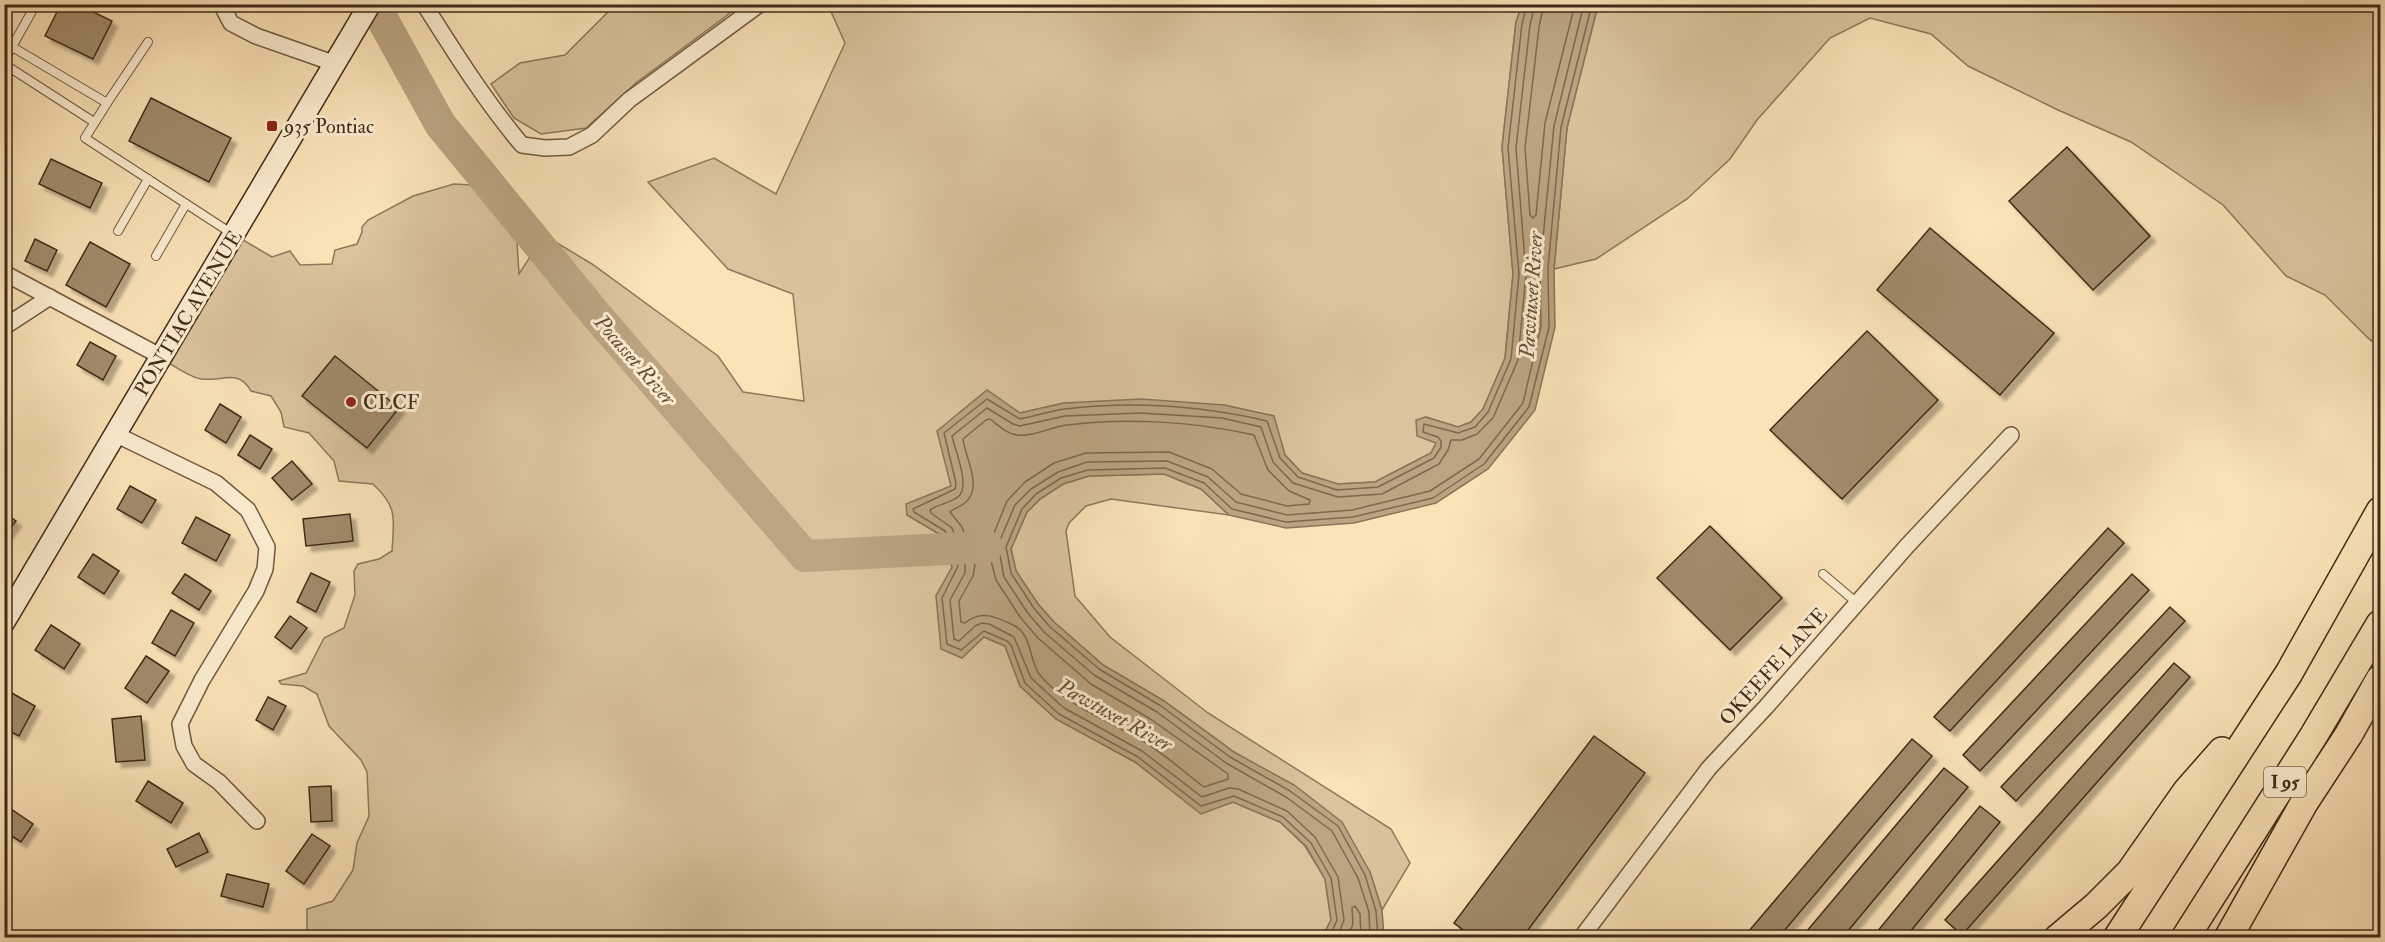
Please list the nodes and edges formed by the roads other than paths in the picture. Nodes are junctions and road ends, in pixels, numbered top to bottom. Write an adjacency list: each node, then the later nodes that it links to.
1 (36, 4): 8 (lane)
2 (221, 4): 10 (street)
3 (370, 4): 10 (main road, PONTIAC AVENUE)
4 (424, 4): 5 (street)
5 (760, 4)
6 (4, 42): 8 (lane)
7 (148, 42): 11 (lane)
8 (13, 46): 9 (lane); 11 (lane)
9 (4, 62): 12 (lane)
10 (336, 64): 16 (main road, PONTIAC AVENUE)
11 (106, 103): 12 (lane)
12 (94, 122): 13 (lane)
13 (148, 179): 14 (lane); 15 (lane)
14 (186, 204): 16 (lane); 17 (lane)
15 (118, 231)
16 (234, 235): 21 (main road, PONTIAC AVENUE)
17 (156, 256)
18 (4, 273): 19 (street)
19 (50, 297): 20 (street); 21 (street)
20 (4, 327)
21 (162, 357): 22 (main road, PONTIAC AVENUE)
22 (115, 434): 27 (main road, PONTIAC AVENUE); 32 (street)
23 (2011, 435): 26 (street, OKEEFE LANE)
24 (2380, 511): 29 (highway)
25 (1823, 574): 26 (lane)
26 (1857, 603): 33 (street, OKEEFE LANE)
27 (4, 622)
28 (2380, 624): 36 (highway, I 95)
29 (2289, 673): 34 (highway); 35 (highway)
30 (2380, 679): 31 (highway)
31 (2349, 734): 37 (highway); 38 (highway)
32 (257, 821)
33 (1581, 938)
34 (2058, 938)
35 (2117, 938)
36 (2185, 938)
37 (2228, 938)
38 (2241, 938)

